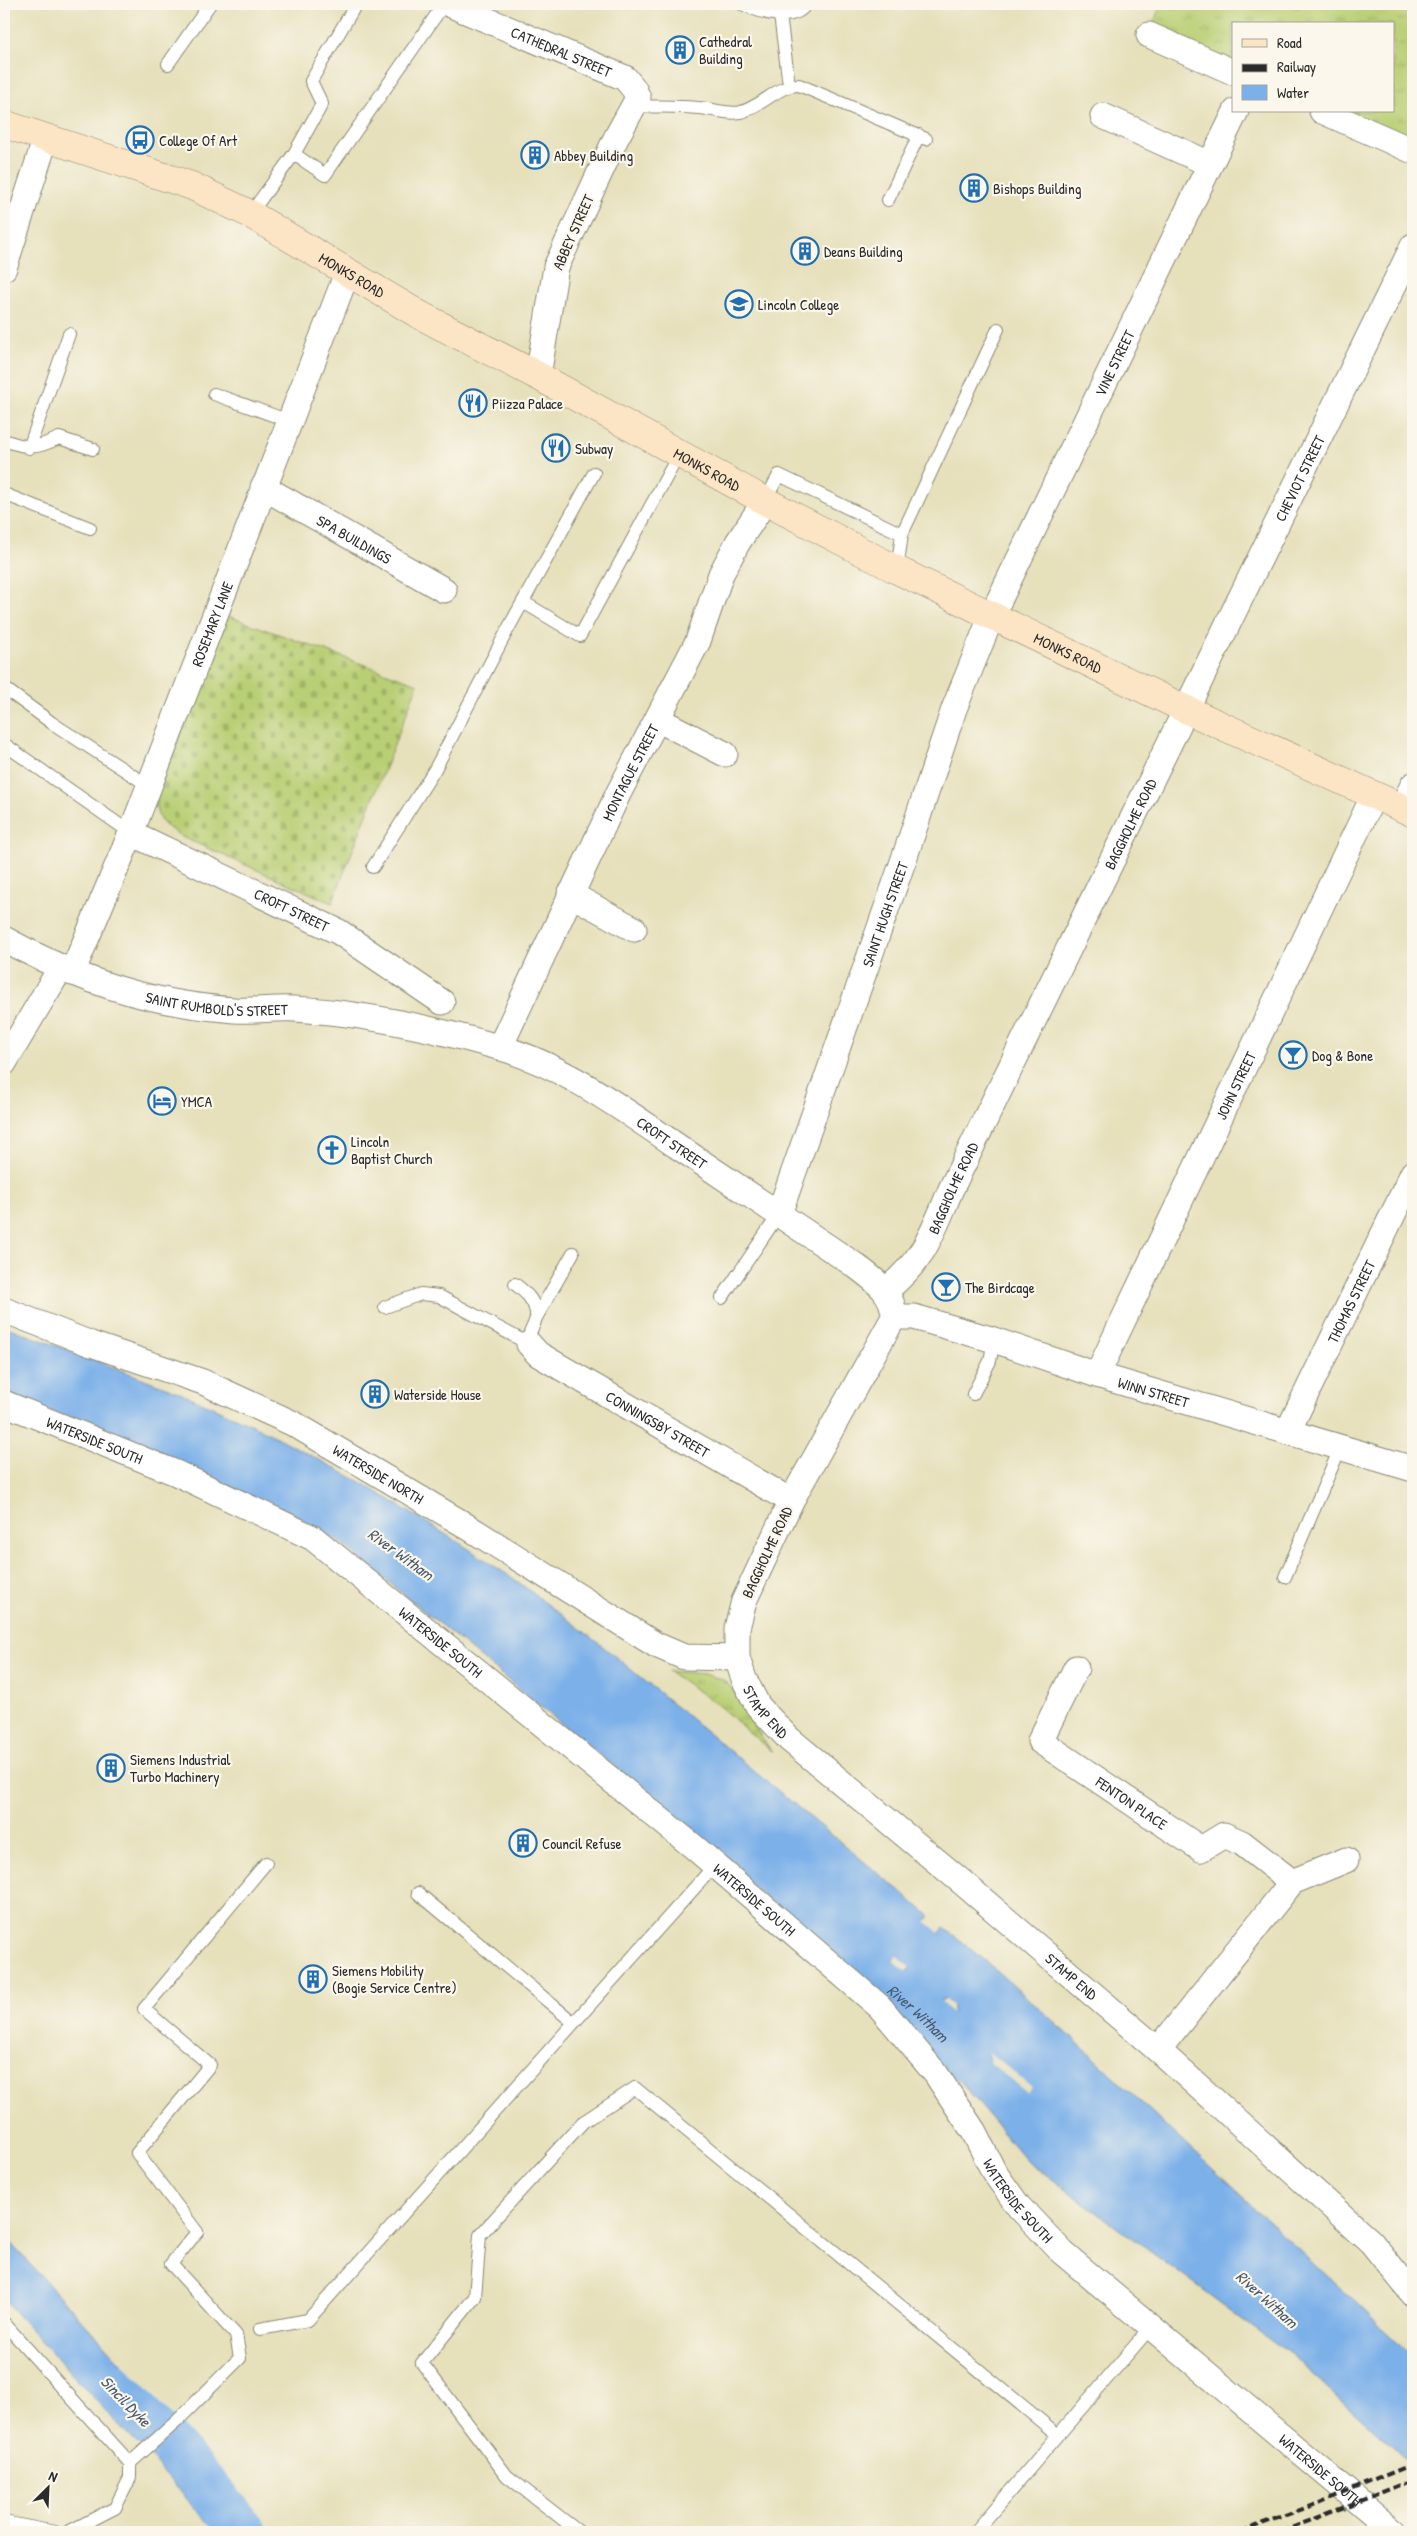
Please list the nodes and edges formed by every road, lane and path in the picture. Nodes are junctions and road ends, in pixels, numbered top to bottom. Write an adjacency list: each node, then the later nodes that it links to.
1 (210, 4): 9 (lane)
2 (356, 4): 19 (lane)
3 (444, 4): 19 (lane)
4 (449, 4): 12 (street, CATHEDRAL STREET)
5 (742, 4): 7 (lane)
6 (806, 4): 7 (lane)
7 (780, 15): 11 (lane)
8 (1149, 35): 10 (street)
9 (168, 64)
10 (1232, 72)
11 (789, 85): 12 (lane); 21 (lane)
12 (636, 102): 28 (street, ABBEY STREET)
13 (1236, 112): 20 (street, VINE STREET)
14 (1324, 112): 18 (street)
15 (1103, 116): 20 (street)
16 (4, 124): 17 (main road, MONKS ROAD)
17 (46, 137): 22 (main road, MONKS ROAD); 24 (street)
18 (1413, 151)
19 (294, 154): 22 (lane)
20 (1210, 164): 44 (street, VINE STREET)
21 (888, 200)
22 (250, 214): 25 (main road, MONKS ROAD)
23 (1413, 246): 46 (street, CHEVIOT STREET)
24 (4, 268)
25 (347, 273): 28 (main road, MONKS ROAD); 30 (street, ROSEMARY LANE)
26 (998, 329): 40 (lane)
27 (69, 334): 32 (lane)
28 (538, 376): 34 (main road, MONKS ROAD)
29 (214, 394): 30 (lane)
30 (289, 421): 36 (street, ROSEMARY LANE)
31 (4, 440): 32 (lane)
32 (29, 448): 33 (lane)
33 (93, 449)
34 (679, 454): 38 (main road, MONKS ROAD); 43 (lane)
35 (594, 473): 43 (lane)
36 (263, 487): 42 (street, SPA BUILDINGS); 50 (street, ROSEMARY LANE)
37 (4, 494): 39 (lane)
38 (764, 501): 40 (lane); 41 (main road, MONKS ROAD); 47 (street, MONTAGUE STREET)
39 (90, 528)
40 (902, 534): 41 (lane)
41 (898, 570): 44 (main road, MONKS ROAD)
42 (444, 590)
43 (523, 602): 54 (lane)
44 (992, 615): 46 (main road, MONKS ROAD); 64 (street, SAINT HUGH STREET)
45 (4, 688): 50 (lane)
46 (1185, 709): 51 (main road, MONKS ROAD); 67 (street, BAGGHOLME ROAD)
47 (658, 720): 49 (street); 55 (street, MONTAGUE STREET)
48 (4, 744): 53 (lane)
49 (725, 754)
50 (149, 786): 53 (street, ROSEMARY LANE)
51 (1374, 796): 52 (main road, MONKS ROAD); 75 (street, JOHN STREET)
52 (1410, 802)
53 (131, 833): 58 (street, ROSEMARY LANE); 59 (street, CROFT STREET)
54 (374, 867)
55 (570, 894): 56 (street); 61 (street, MONTAGUE STREET)
56 (634, 929)
57 (4, 939): 58 (street, SAINT RUMBOLD'S STREET)
58 (66, 971): 60 (street, SAINT RUMBOLD'S STREET); 62 (street, ROSEMARY LANE)
59 (442, 1002)
60 (440, 1032): 61 (street, CROFT STREET)
61 (500, 1047): 64 (street, CROFT STREET)
62 (4, 1063)
63 (1413, 1173): 78 (street, THOMAS STREET)
64 (779, 1214): 67 (street, CROFT STREET); 68 (lane)
65 (573, 1253): 72 (lane)
66 (515, 1284): 72 (lane)
67 (885, 1291): 71 (street)
68 (722, 1298)
69 (385, 1307): 74 (lane)
70 (4, 1310): 83 (street, WATERSIDE NORTH)
71 (894, 1317): 73 (street, WINN STREET); 81 (street, BAGGHOLME ROAD)
72 (536, 1318): 74 (lane)
73 (994, 1340): 75 (street, WINN STREET); 76 (lane)
74 (529, 1344): 81 (street, CONNINGSBY STREET)
75 (1097, 1375): 78 (street, WINN STREET)
76 (972, 1394)
77 (4, 1404): 87 (street, WATERSIDE SOUTH)
78 (1288, 1431): 79 (street, WINN STREET)
79 (1342, 1446): 80 (street, WINN STREET); 82 (lane)
80 (1413, 1469)
81 (791, 1500): 83 (street, BAGGHOLME ROAD)
82 (1286, 1577)
83 (737, 1658): 91 (street, STAMP END)
84 (1076, 1668): 88 (street, FENTON PLACE)
85 (1346, 1860): 88 (street)
86 (266, 1863): 97 (lane)
87 (715, 1865): 90 (lane); 94 (street, WATERSIDE SOUTH)
88 (1292, 1882): 91 (street)
89 (418, 1893): 90 (lane)
90 (574, 2023): 95 (lane)
91 (1158, 2050): 92 (street, STAMP END)
92 (1413, 2294)
93 (4, 2323): 97 (lane)
94 (1151, 2327): 96 (lane); 103 (street, WATERSIDE SOUTH)
95 (260, 2328)
96 (1058, 2435): 101 (lane); 102 (lane)
97 (130, 2463): 100 (lane)
98 (4, 2522): 99 (lane)
99 (55, 2532)
100 (68, 2532)
101 (579, 2532)
102 (975, 2532)
103 (1395, 2532)

